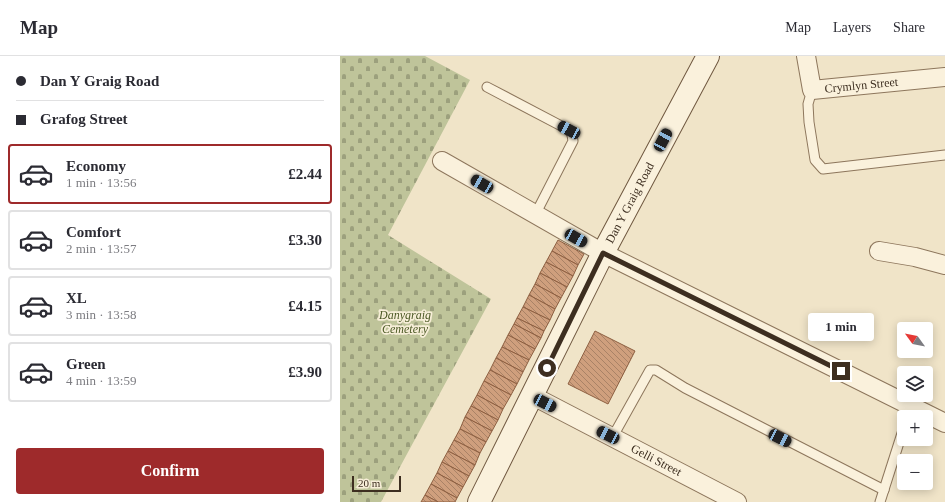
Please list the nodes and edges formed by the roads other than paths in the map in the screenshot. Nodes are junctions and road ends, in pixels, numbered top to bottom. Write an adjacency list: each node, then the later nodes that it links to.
1 (708, 56): 10 (street, Dan Y Graig Road)
2 (806, 56): 5 (street, Crymlyn Street)
3 (945, 77): 5 (street, Crymlyn Street)
4 (487, 87): 8 (lane)
5 (812, 90): 6 (lane)
6 (945, 156)
7 (442, 161): 8 (street)
8 (535, 215): 10 (street)
9 (880, 251): 11 (street)
10 (603, 253): 12 (street, Dan Y Graig Road); 13 (street)
11 (945, 265)
12 (533, 396): 16 (street, Gelli Street); 19 (street, Dan Y Graig Road)
13 (905, 410)
14 (933, 419): 15 (street)
15 (945, 423)
16 (612, 438): 18 (lane); 20 (street, Gelli Street)
17 (898, 446): 18 (lane)
18 (884, 490): 21 (lane)
19 (479, 502)
20 (737, 502)
21 (880, 502)

